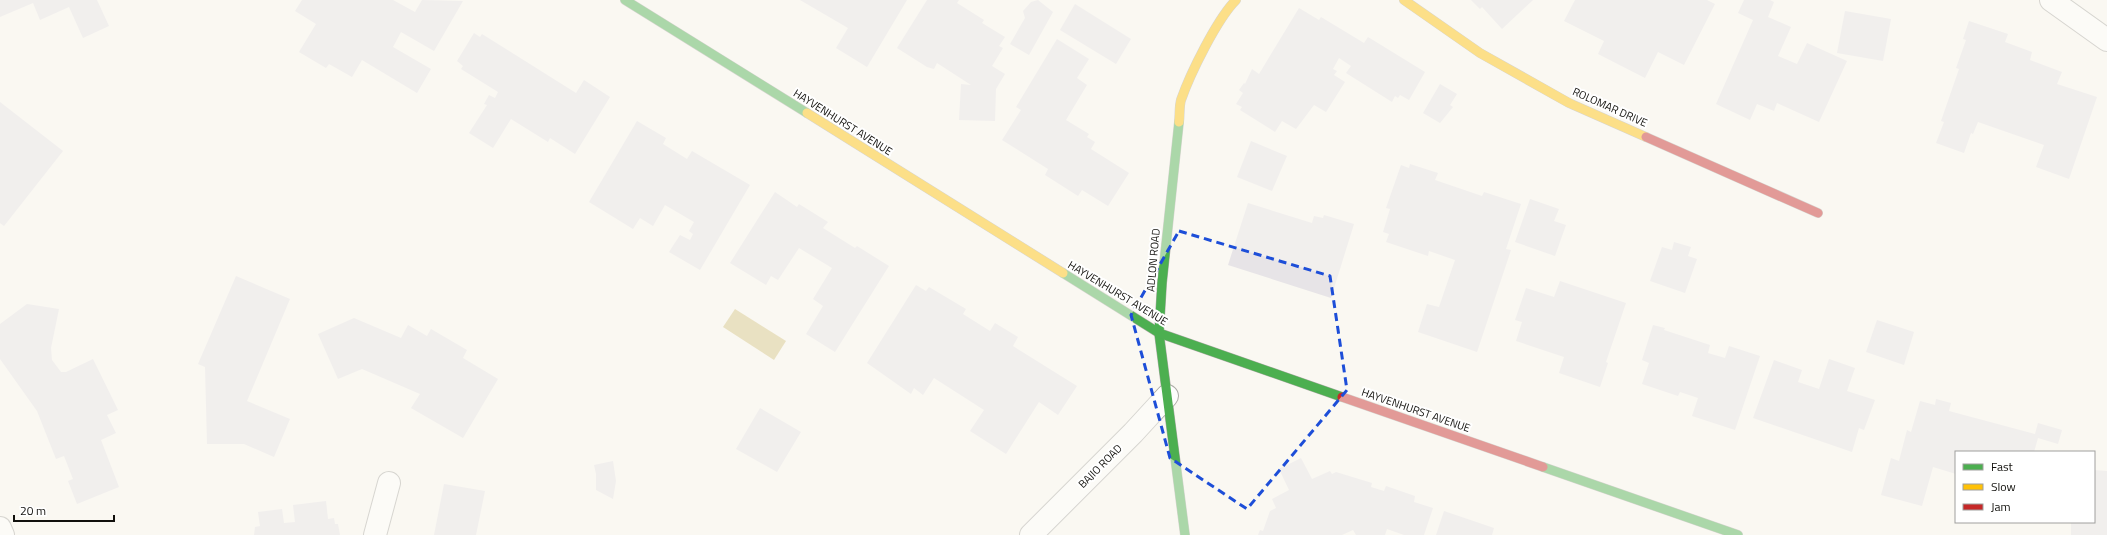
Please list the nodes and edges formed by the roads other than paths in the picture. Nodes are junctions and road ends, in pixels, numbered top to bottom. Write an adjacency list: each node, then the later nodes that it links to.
1 (625, 0): 7 (main road, HAYVENHURST AVENUE)
2 (1236, 0): 7 (main road, ADLON ROAD)
3 (1404, 0): 6 (main road, ROLOMAR DRIVE)
4 (2051, 0): 5 (street)
5 (2107, 40)
6 (1818, 213)
7 (1159, 333): 8 (main road, ADLON ROAD); 15 (main road, HAYVENHURST AVENUE)
8 (1167, 396): 13 (street, BAJIO ROAD); 14 (main road, ADLON ROAD)
9 (389, 483): 12 (street)
10 (0, 528): 11 (street)
11 (3, 535)
12 (375, 535)
13 (1031, 535)
14 (1185, 535)
15 (1738, 535)

